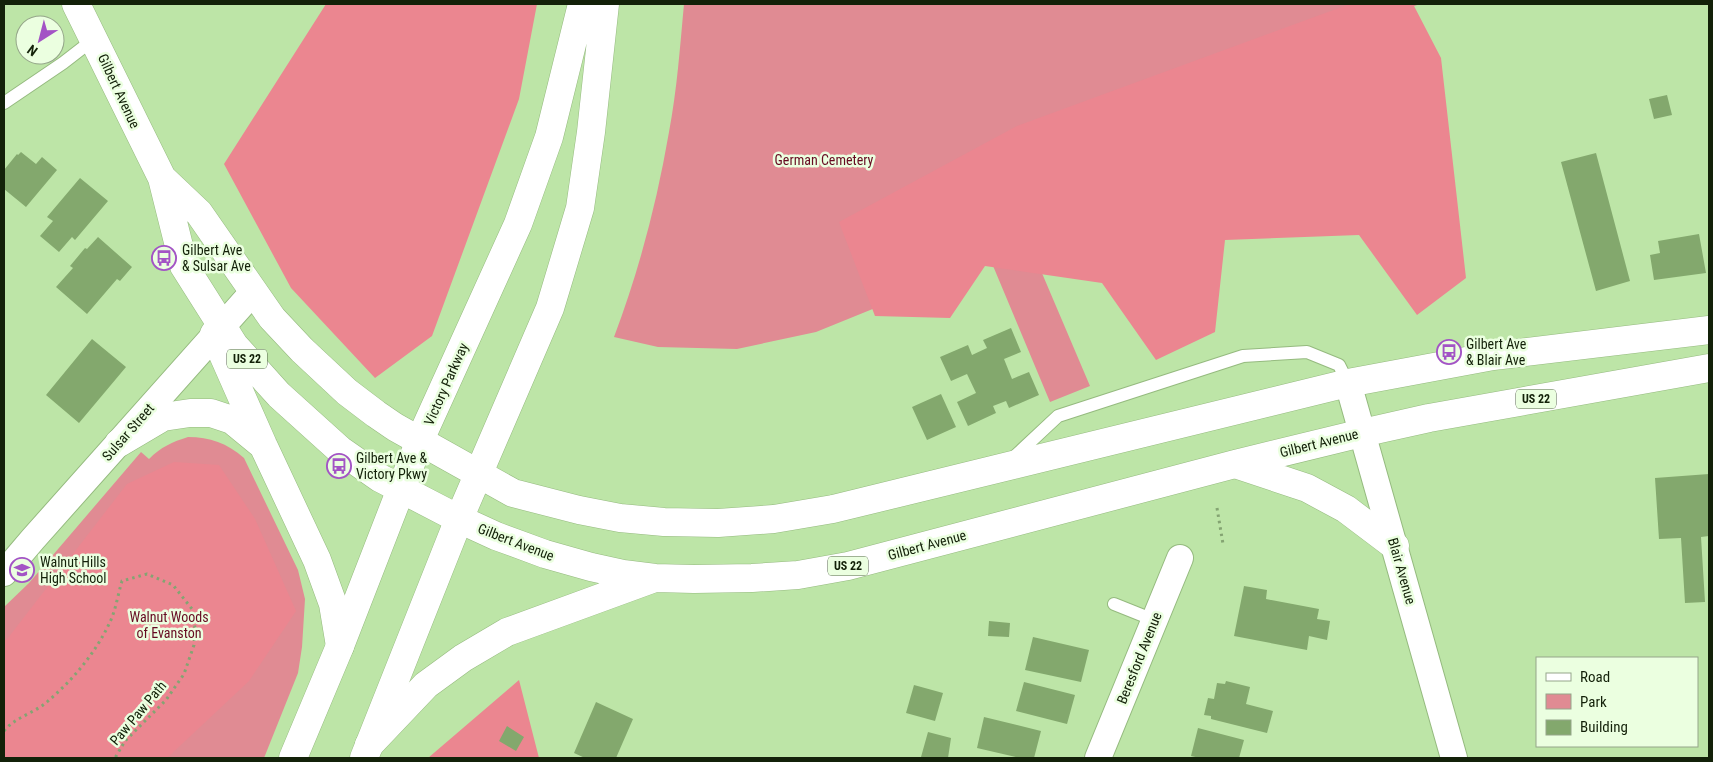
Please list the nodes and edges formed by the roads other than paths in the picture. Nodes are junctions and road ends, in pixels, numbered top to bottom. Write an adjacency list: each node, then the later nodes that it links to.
1 (76, 4): 4 (main road, Gilbert Avenue)
2 (582, 4): 13 (main road, Victory Parkway)
3 (605, 4): 18 (main road)
4 (94, 39): 5 (lane); 6 (main road, Gilbert Avenue)
5 (4, 103)
6 (162, 178): 7 (main road, Gilbert Avenue); 8 (main road, Gilbert Avenue)
7 (253, 292): 8 (street, Sulsar Street); 13 (main road, Gilbert Avenue)
8 (218, 330): 14 (street, Sulsar Street); 15 (main road); 19 (main road, Gilbert Avenue / US 22)
9 (1709, 330): 11 (main road, Gilbert Avenue)
10 (1709, 368): 12 (main road, Gilbert Avenue / US 22)
11 (1348, 383): 12 (street, Blair Avenue); 17 (main road, Gilbert Avenue); 17 (lane)
12 (1362, 433): 16 (main road, Gilbert Avenue / US 22); 21 (street, Blair Avenue)
13 (420, 440): 18 (main road, Gilbert Avenue); 19 (main road, Victory Parkway)
14 (119, 442): 15 (main road); 23 (street, Sulsar Street)
15 (263, 445): 27 (main road)
16 (1235, 464): 21 (main road); 24 (main road, Gilbert Avenue / US 22)
17 (1004, 467): 18 (main road, Gilbert Avenue)
18 (479, 474): 20 (main road)
19 (401, 489): 20 (main road, Gilbert Avenue / US 22); 27 (main road, Victory Parkway)
20 (459, 519): 24 (main road, Gilbert Avenue / US 22); 28 (main road)
21 (1395, 546): 31 (street, Blair Avenue)
22 (1180, 558): 26 (street, Beresford Avenue)
23 (4, 573)
24 (655, 578): 28 (main road)
25 (1114, 604): 26 (lane)
26 (1154, 620): 30 (street, Beresford Avenue)
27 (340, 646): 29 (main road, Victory Parkway)
28 (367, 752)
29 (293, 758)
30 (1098, 758)
31 (1454, 758)

